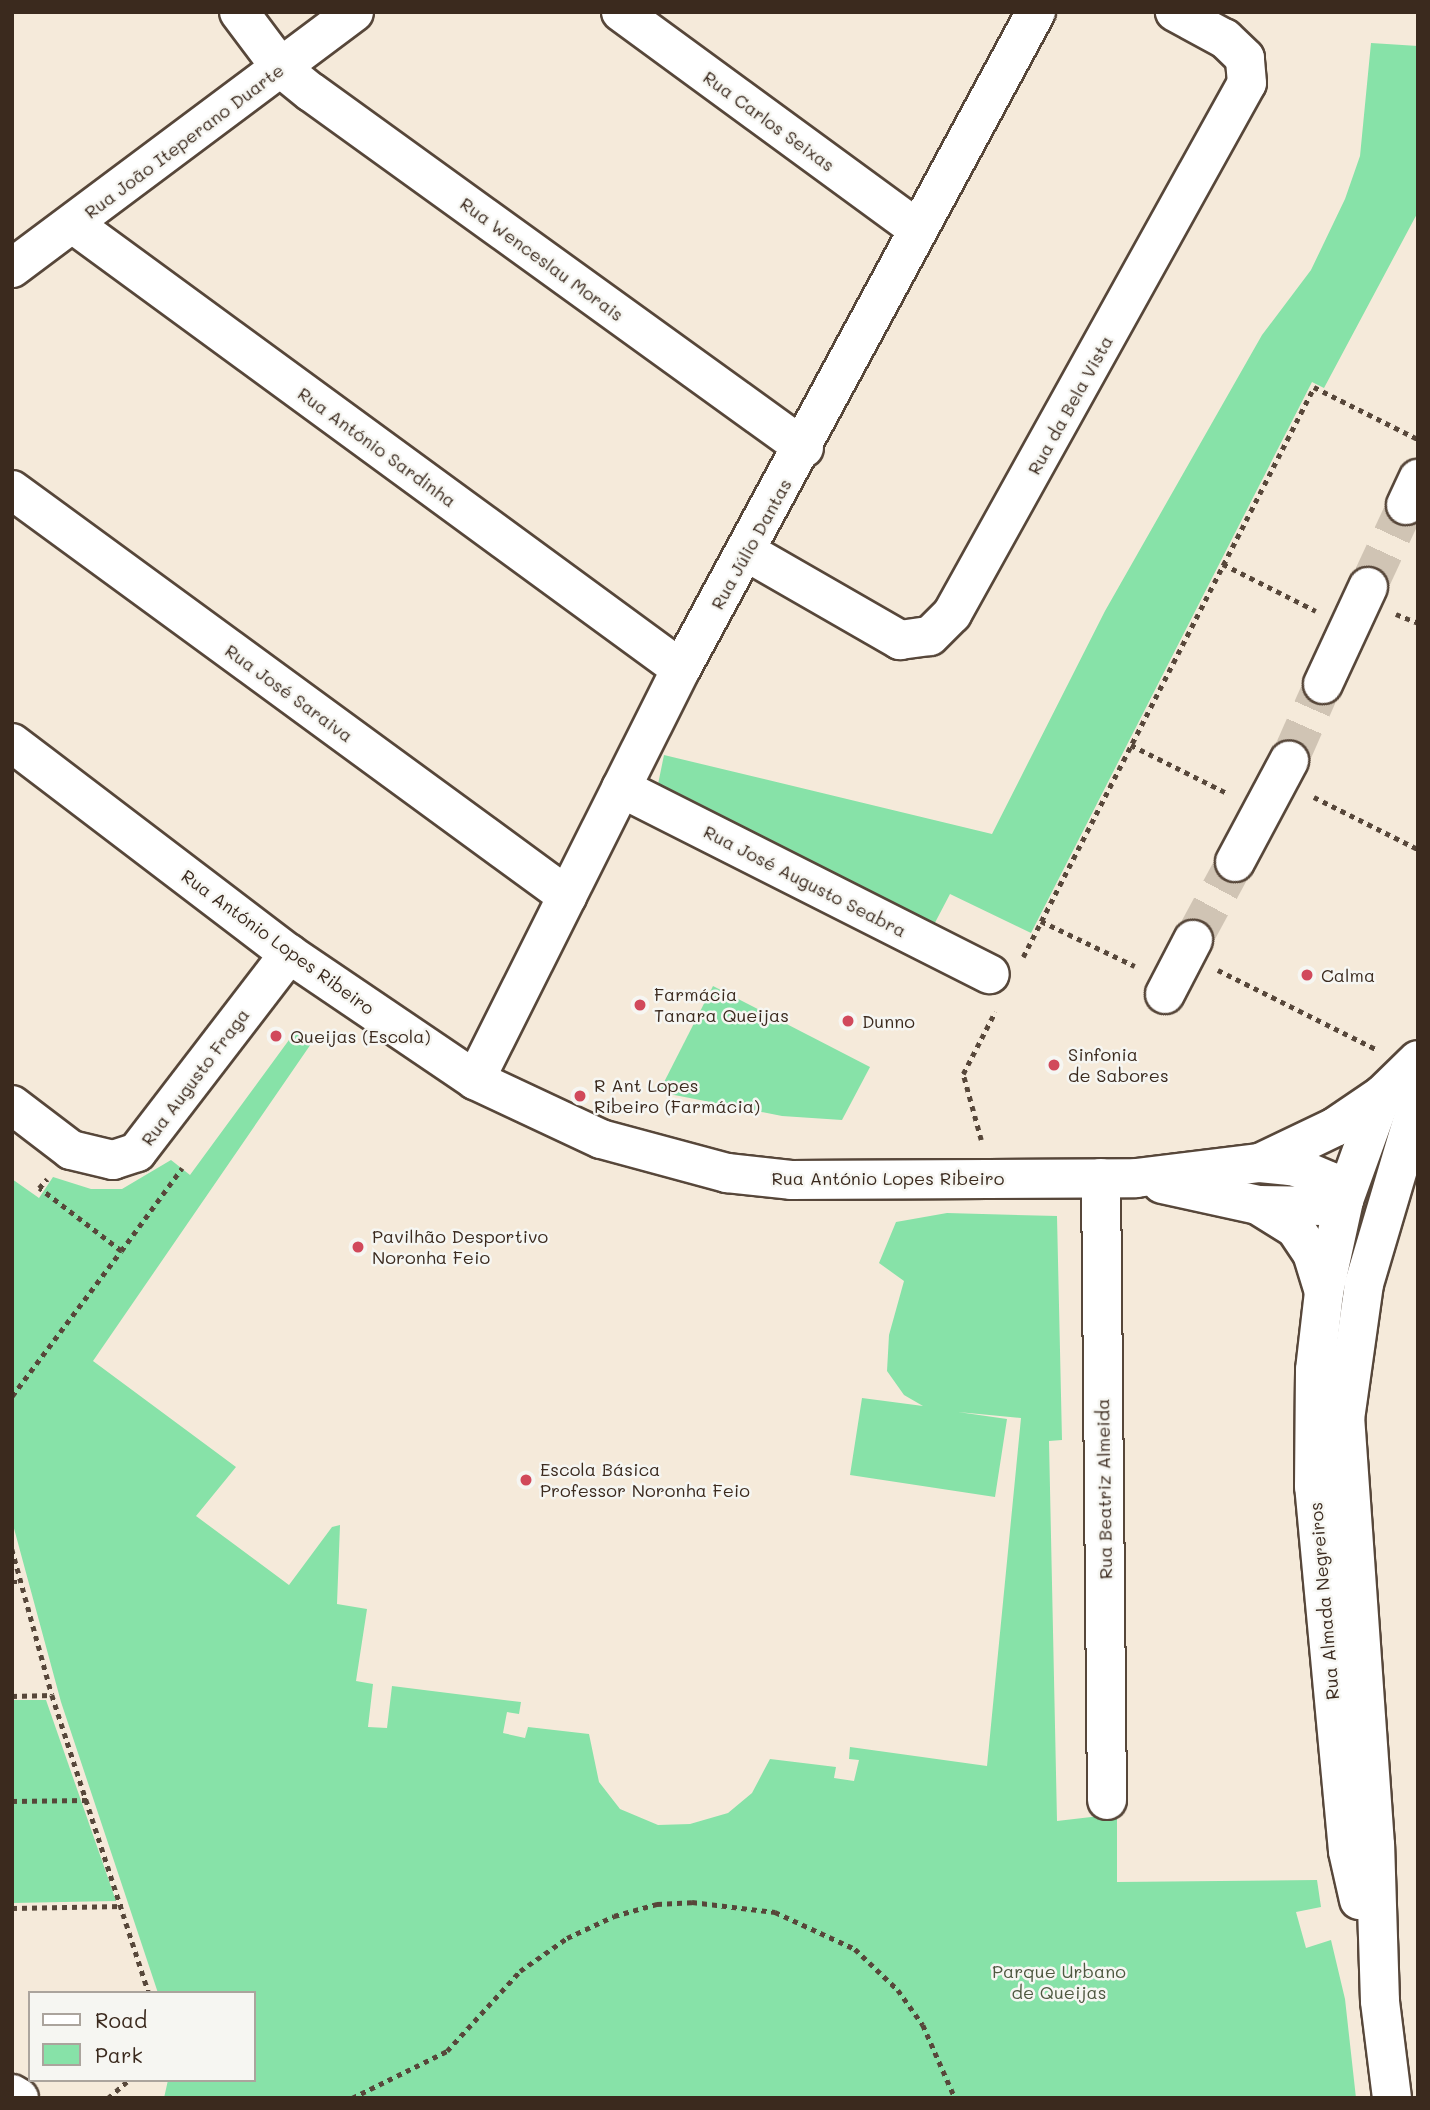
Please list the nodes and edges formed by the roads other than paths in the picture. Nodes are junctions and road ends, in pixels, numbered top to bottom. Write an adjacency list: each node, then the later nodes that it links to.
1 (239, 12): 6 (street, Rua Wenceslau Morais)
2 (354, 12): 6 (street, Rua João Iteperano Duarte)
3 (621, 12): 8 (street, Rua Carlos Seixas)
4 (1036, 12): 8 (street, Rua Júlio Dantas)
5 (1175, 12): 12 (street, Rua da Bela Vista)
6 (281, 68): 7 (street, Rua João Iteperano Duarte); 10 (street, Rua Wenceslau Morais)
7 (73, 224): 9 (street, Rua João Iteperano Duarte); 14 (street, Rua António Sardinha)
8 (917, 229): 10 (street, Rua Júlio Dantas)
9 (12, 268)
10 (804, 448): 12 (street, Rua Júlio Dantas)
11 (12, 490): 20 (street, Rua José Saraiva)
12 (747, 552): 14 (street, Rua Júlio Dantas)
13 (1368, 587): 15 (street)
14 (681, 670): 18 (street, Rua Júlio Dantas)
15 (1323, 684)
16 (12, 743): 21 (street, Rua António Lopes Ribeiro)
17 (1277, 783): 19 (street)
18 (621, 788): 20 (street, Rua Júlio Dantas); 22 (street, Rua José Augusto Seabra)
19 (1235, 862)
20 (567, 896): 23 (street, Rua Júlio Dantas)
21 (289, 954): 23 (street, Rua António Lopes Ribeiro); 25 (street, Rua Augusto Fraga)
22 (1002, 982)
23 (475, 1080): 27 (street, Rua António Lopes Ribeiro)
24 (1407, 1081): 26 (street, Rua António Lopes Ribeiro); 28 (street, Rua Almada Negreiros); 30 (street, Rua Almada Negreiros)
25 (12, 1105)
26 (1260, 1163): 27 (street, Rua António Lopes Ribeiro); 28 (street, Rua António Lopes Ribeiro)
27 (1118, 1178): 29 (street, Rua António Lopes Ribeiro); 32 (street, Rua Beatriz Almeida)
28 (1344, 1200): 29 (street, Rua António Lopes Ribeiro); 30 (street); 31 (street, Rua Almada Negreiros)
29 (1258, 1205): 31 (street, Rua António Lopes Ribeiro)
30 (1385, 1212): 33 (street, Rua Almada Negreiros)
31 (1324, 1292): 33 (street, Rua Almada Negreiros)
32 (1107, 1800)
33 (1380, 2001): 36 (street, Rua Almada Negreiros)
34 (12, 2094): 35 (street)
35 (19, 2098)
36 (1392, 2098)

